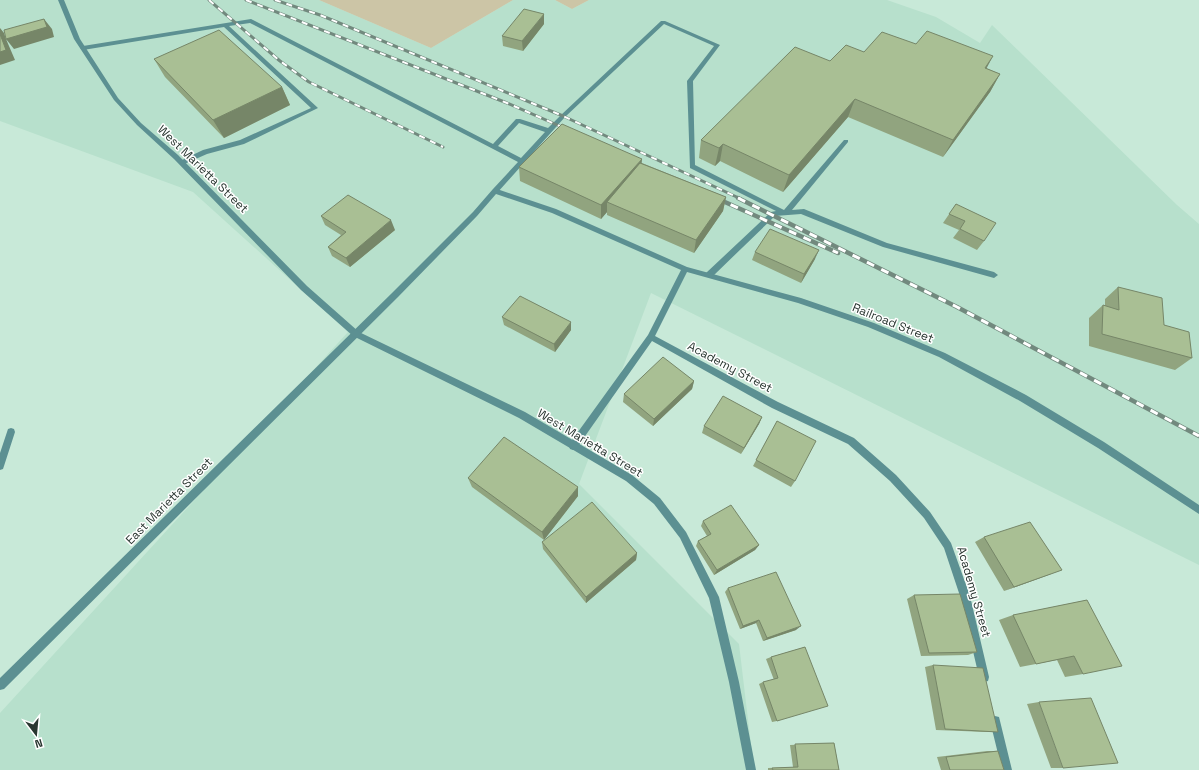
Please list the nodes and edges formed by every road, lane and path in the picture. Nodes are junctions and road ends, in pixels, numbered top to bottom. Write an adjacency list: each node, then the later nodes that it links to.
1 (61, 0): 3 (street, West Marietta Street)
2 (226, 26): 3 (street); 6 (street); 8 (street)
3 (83, 48): 8 (street, West Marietta Street)
4 (549, 131): 6 (street); 7 (street); 10 (street)
5 (846, 141): 10 (street)
6 (494, 147): 7 (street)
7 (521, 161): 9 (street)
8 (182, 163): 14 (street, West Marietta Street)
9 (495, 190): 11 (street, Railroad Street); 14 (street)
10 (785, 213): 12 (street); 13 (street)
11 (685, 269): 12 (street, Railroad Street); 15 (street)
12 (709, 275): 19 (street, Railroad Street)
13 (994, 275)
14 (356, 334): 17 (street, West Marietta Street); 20 (street, East Marietta Street)
15 (651, 337): 17 (street); 21 (street, Academy Street)
16 (11, 432): 18 (street)
17 (573, 446): 23 (street, West Marietta Street)
18 (0, 466)
19 (1199, 510)
20 (0, 685)
21 (987, 687)
22 (992, 710): 24 (street)
23 (751, 770)
24 (1007, 770)

